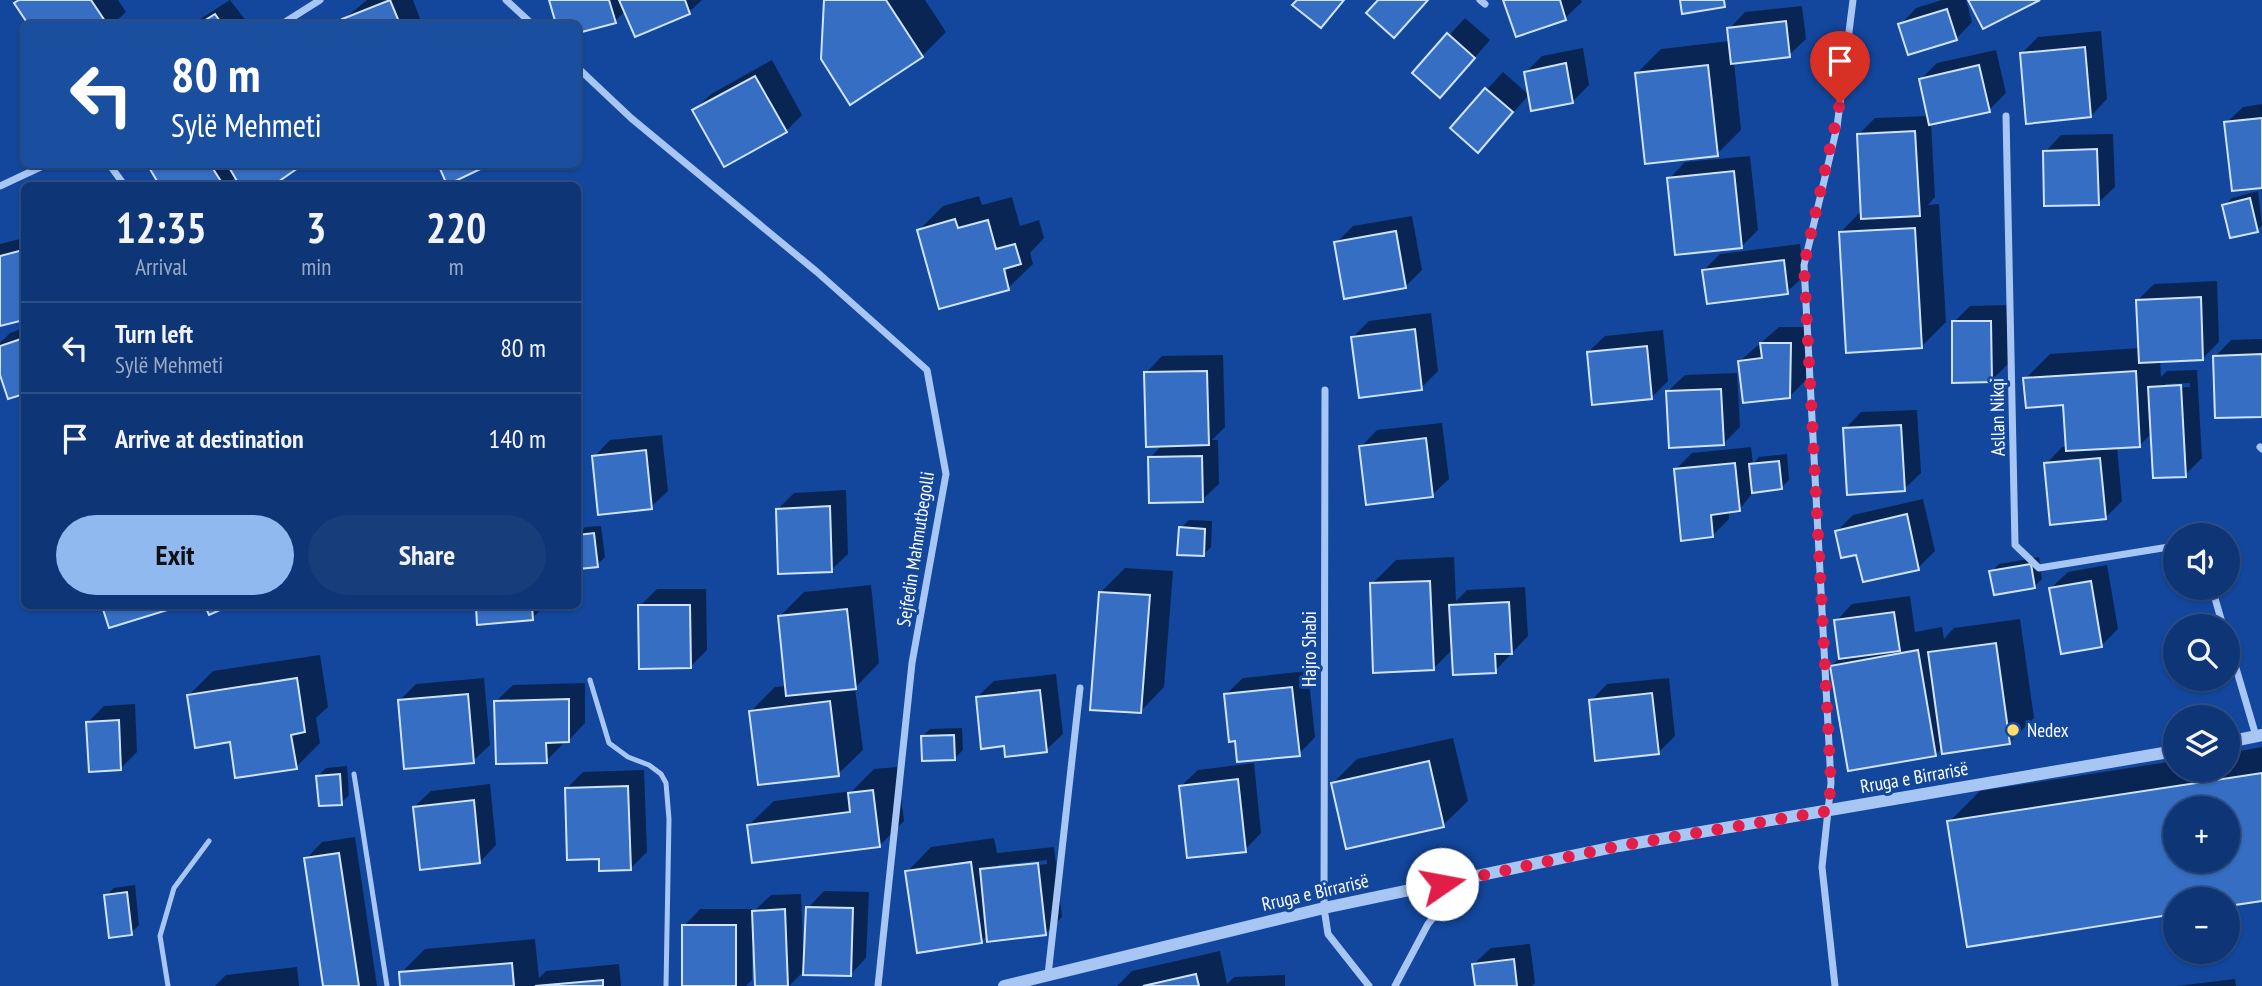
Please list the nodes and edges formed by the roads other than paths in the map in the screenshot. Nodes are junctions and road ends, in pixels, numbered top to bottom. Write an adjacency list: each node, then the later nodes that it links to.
1 (320, 0): 4 (street)
2 (506, 0): 5 (street)
3 (1855, 1): 19 (street)
4 (287, 21)
5 (529, 21)
6 (581, 71): 27 (street, Sejfedin Mahmutbegolli)
7 (2007, 116): 11 (street, Asllan Nikqi)
8 (38, 168): 9 (street)
9 (0, 186)
10 (1325, 390): 22 (street, Hajro Shabi)
11 (2163, 548)
12 (2240, 678): 15 (street)
13 (590, 680): 26 (lane)
14 (1080, 688): 23 (street)
15 (2259, 736): 16 (street)
16 (2240, 740)
17 (2163, 753): 19 (street, Rruga e Birrarisë)
18 (354, 774): 25 (lane)
19 (1828, 811): 21 (street, Rruga e Birrarisë); 31 (street)
20 (209, 841): 24 (lane)
21 (1466, 879): 22 (street, Rruga e Birrarisë); 30 (street)
22 (1324, 908): 23 (street, Rruga e Birrarisë); 29 (street, Hajro Shabi)
23 (1048, 975): 28 (street, Rruga e Birrarisë)
24 (168, 986)
25 (387, 986)
26 (666, 986)
27 (877, 986)
28 (1004, 986)
29 (1369, 986)
30 (1395, 986)
31 (1835, 986)

